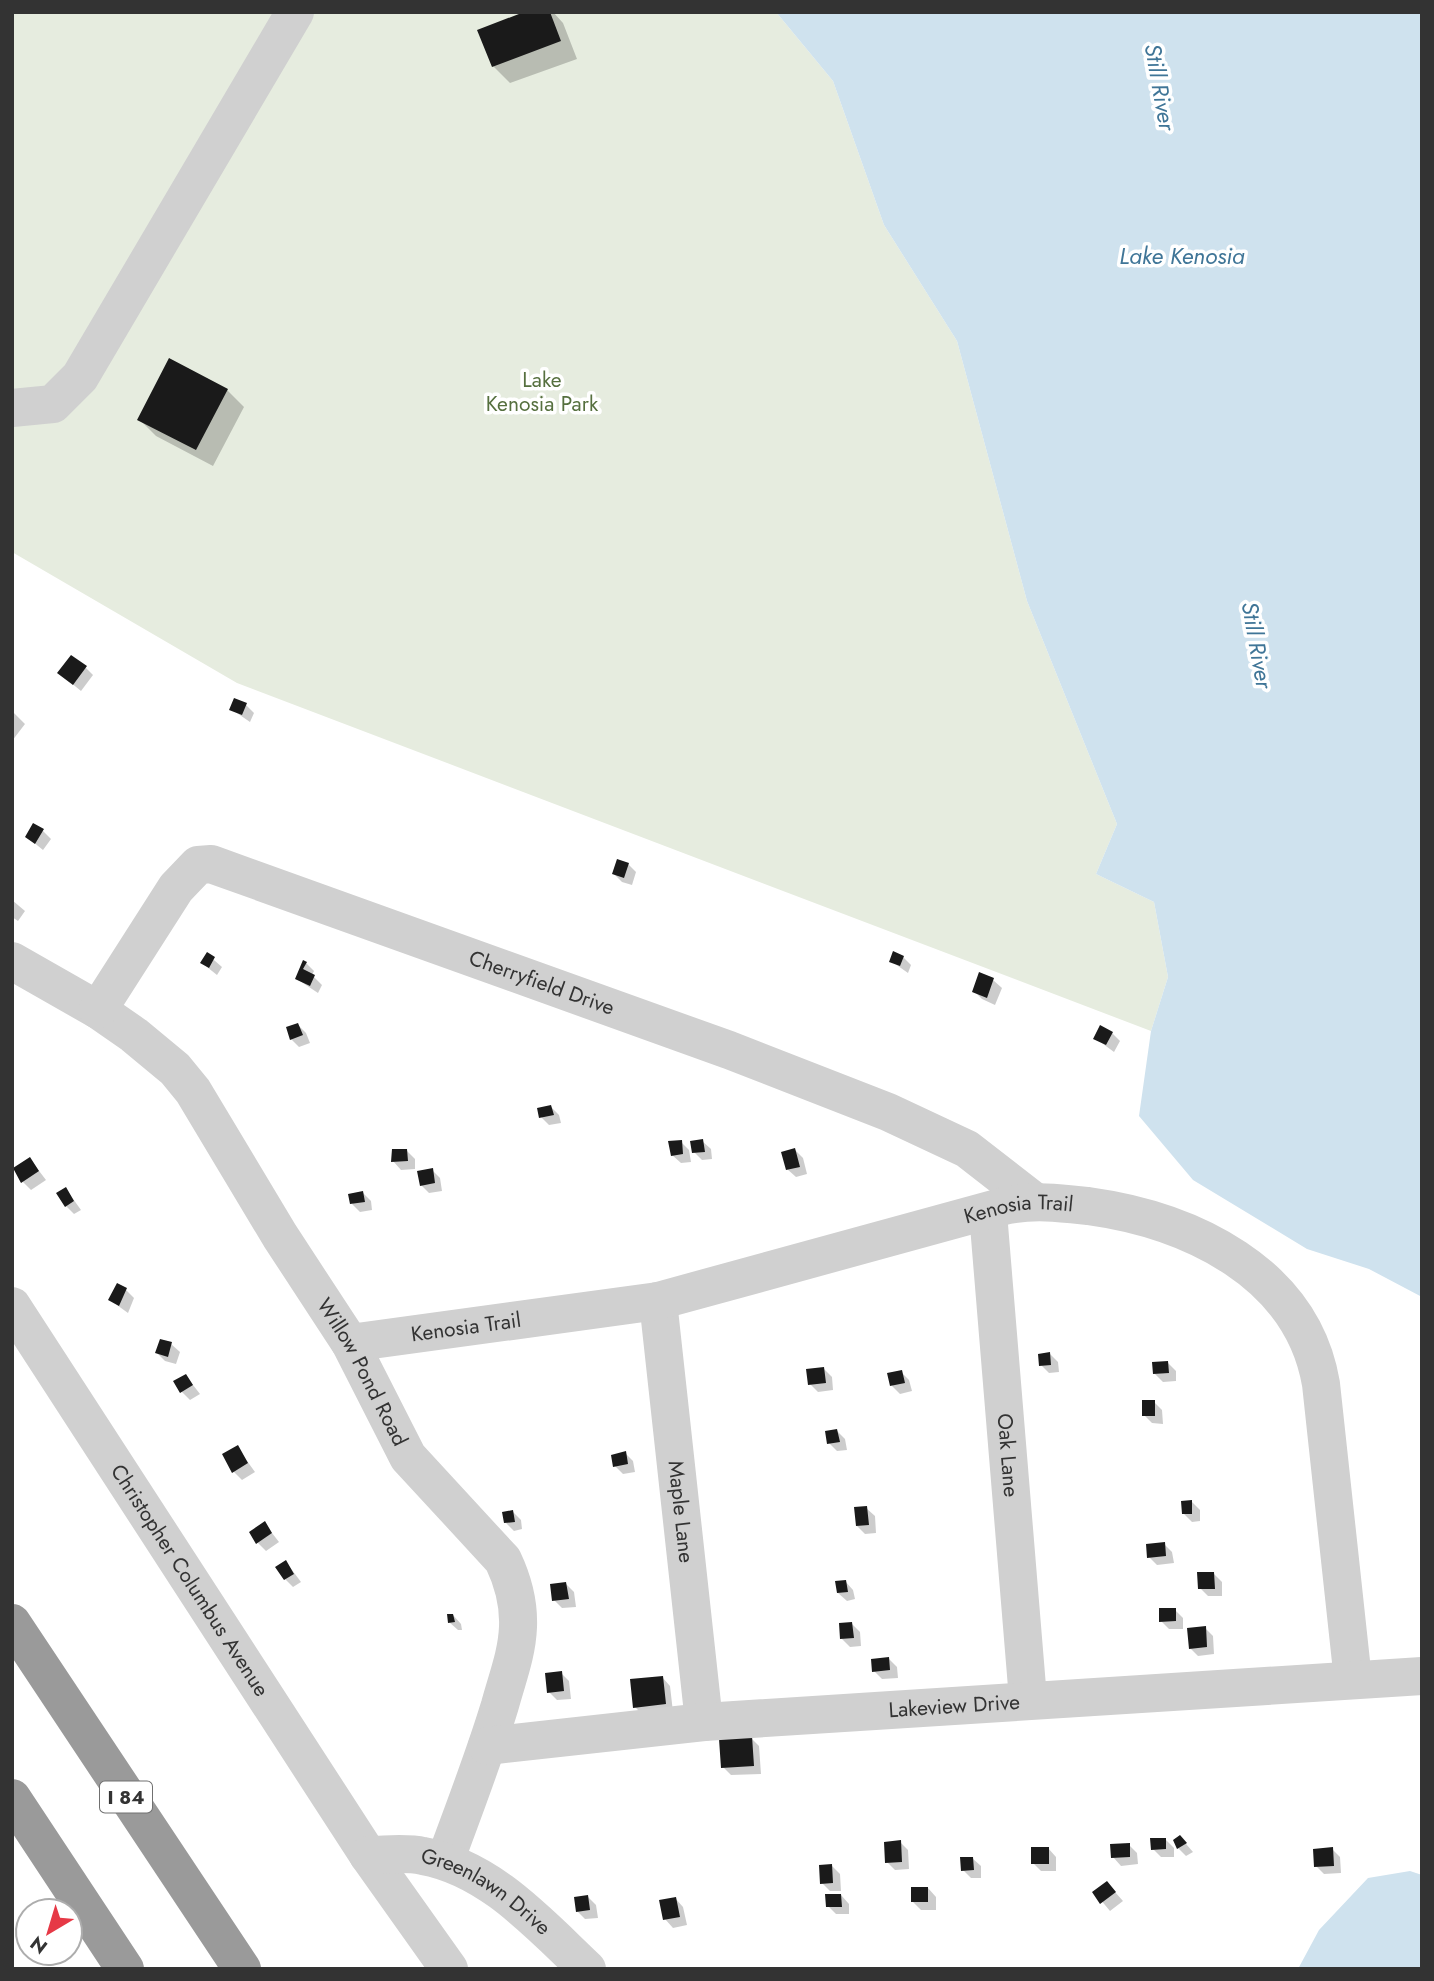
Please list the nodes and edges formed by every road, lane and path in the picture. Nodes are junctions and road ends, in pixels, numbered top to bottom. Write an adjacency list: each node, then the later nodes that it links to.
1 (295, 12): 2 (street)
2 (12, 408)
3 (12, 961): 4 (street, Willow Pond Road)
4 (98, 1010): 5 (street, Cherryfield Drive); 9 (street, Willow Pond Road)
5 (1034, 1201): 6 (street, Kenosia Trail); 12 (street, Kenosia Trail)
6 (988, 1213): 7 (street, Kenosia Trail); 13 (street, Oak Lane)
7 (658, 1301): 9 (street, Kenosia Trail); 14 (street, Maple Lane)
8 (12, 1306): 17 (street, Christopher Columbus Avenue)
9 (350, 1343): 15 (street, Willow Pond Road)
10 (12, 1623): 20 (highway, I 84)
11 (1422, 1676): 12 (street, Lakeview Drive)
12 (1353, 1680): 13 (street, Lakeview Drive)
13 (1028, 1699): 14 (street, Lakeview Drive)
14 (704, 1722): 15 (street, Lakeview Drive)
15 (487, 1746): 18 (street, Willow Pond Road)
16 (12, 1798): 19 (highway)
17 (368, 1855): 18 (street, Greenlawn Drive); 21 (street, Christopher Columbus Avenue)
18 (445, 1861): 22 (street, Greenlawn Drive)
19 (125, 1969)
20 (242, 1969)
21 (449, 1969)
22 (587, 1969)

